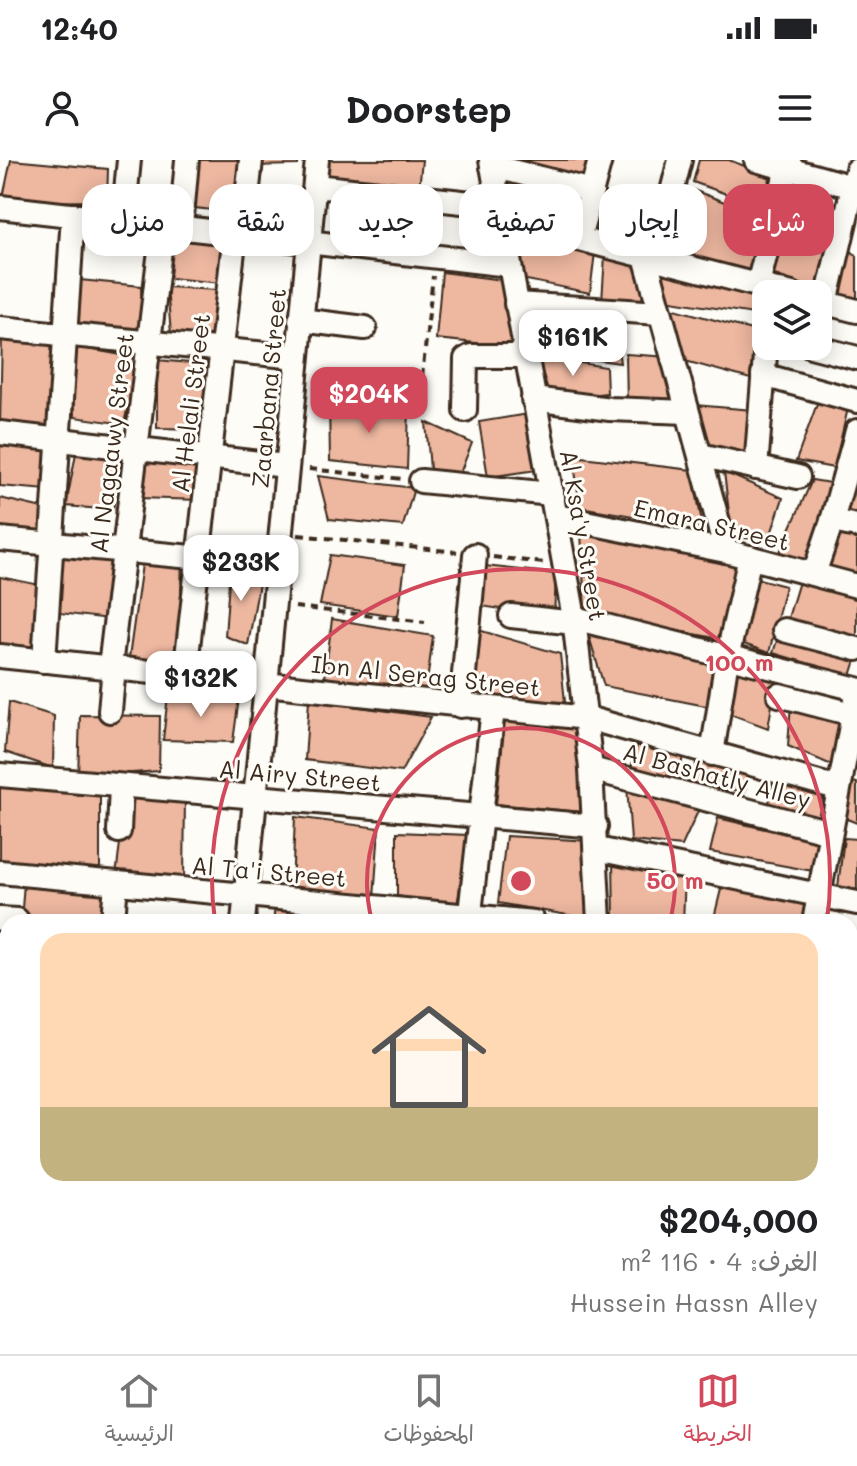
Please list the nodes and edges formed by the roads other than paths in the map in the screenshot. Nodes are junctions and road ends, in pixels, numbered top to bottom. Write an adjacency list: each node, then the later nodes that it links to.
1 (129, 160): 11 (street)
2 (187, 160): 12 (street, Al Nagaawy Street)
3 (251, 160): 13 (street, Al Helali Street)
4 (317, 160): 15 (street, Zaarbana Street)
5 (600, 160): 16 (street)
6 (680, 160): 29 (street)
7 (756, 160): 9 (street)
8 (492, 163): 14 (street, Al Ksa'y Street); 16 (street)
9 (788, 164): 10 (street); 31 (street)
10 (855, 179): 32 (street)
11 (127, 184)
12 (182, 184)
13 (247, 184)
14 (495, 184)
15 (315, 186): 17 (street, Zaarbana Street); 19 (street)
16 (592, 191): 22 (street)
17 (314, 194)
18 (0, 207): 20 (street)
19 (459, 207)
20 (73, 215): 21 (street); 41 (street)
21 (82, 216)
22 (583, 224)
23 (583, 240): 29 (street)
24 (314, 243): 30 (street)
25 (167, 256): 42 (street, Al Nagaawy Street)
26 (236, 256): 43 (street, Al Helali Street)
27 (307, 256): 38 (street, Zaarbana Street)
28 (507, 256): 30 (street, Al Ksa'y Street)
29 (650, 257): 33 (street); 37 (street)
30 (509, 265): 34 (street, Al Ksa'y Street)
31 (774, 280)
32 (828, 280)
33 (752, 284)
34 (516, 304): 37 (street); 45 (street, Al Ksa'y Street)
35 (832, 305): 36 (street)
36 (857, 311)
37 (660, 313): 53 (street)
38 (300, 320): 40 (street); 46 (street, Zaarbana Street)
39 (0, 328): 41 (street)
40 (365, 328)
41 (65, 334): 42 (street); 56 (street)
42 (151, 343): 43 (street); 57 (street, Al Nagaawy Street)
43 (222, 350): 46 (street); 59 (street, Al Helali Street)
44 (832, 351): 47 (street)
45 (526, 356): 50 (street, Al Ksa'y Street); 52 (street)
46 (297, 357): 60 (street, Zaarbana Street)
47 (857, 358)
48 (764, 360): 49 (street)
49 (763, 375): 51 (street); 61 (street)
50 (533, 399): 53 (street); 64 (street, Al Ksa'y Street)
51 (857, 401)
52 (465, 410)
53 (687, 412): 58 (street)
54 (857, 431): 65 (street)
55 (0, 433): 56 (street)
56 (59, 440): 57 (street); 68 (street)
57 (136, 449): 59 (street); 69 (street, Al Nagaawy Street)
58 (700, 455): 61 (street); 70 (street)
59 (210, 458): 60 (street); 73 (street, Al Helali Street)
60 (286, 466): 74 (street, Zaarbana Street)
61 (756, 468): 62 (street)
62 (798, 477)
63 (421, 481): 64 (street, Emara Street)
64 (553, 505): 70 (street, Emara Street); 78 (street, Al Ksa'y Street)
65 (832, 521): 66 (street); 75 (street)
66 (857, 526)
67 (0, 539): 68 (street)
68 (52, 544): 69 (street); 83 (street)
69 (123, 551): 73 (street); 84 (street, Al Nagaawy Street)
70 (726, 551): 72 (street, Emara Street)
71 (475, 555): 89 (street)
72 (750, 557): 75 (street, Emara Street); 82 (street)
73 (198, 558): 74 (street); 85 (street, Al Helali Street)
74 (277, 565): 86 (street, Zaarbana Street)
75 (814, 574): 76 (street, Emara Street)
76 (857, 586)
77 (511, 616): 78 (street)
78 (574, 620): 82 (street); 92 (street, Al Ksa'y Street)
79 (784, 630): 80 (street)
80 (857, 649)
81 (0, 656): 83 (street, Ibn Al Serag Street)
82 (727, 658): 88 (street); 93 (street)
83 (44, 661): 84 (street, Ibn Al Serag Street)
84 (112, 667): 85 (street, Ibn Al Serag Street); 91 (street, Al Nagaawy Street)
85 (185, 674): 86 (street, Ibn Al Serag Street)
86 (266, 683): 89 (street, Ibn Al Serag Street); 98 (street, Zaarbana Street)
87 (779, 695): 88 (street)
88 (855, 699): 97 (street)
89 (461, 706): 90 (street, Ibn Al Serag Street)
90 (493, 709): 92 (street, Ibn Al Serag Street); 99 (street)
91 (110, 711)
92 (587, 718): 93 (street, Ibn Al Serag Street); 94 (street, Al Ksa'y Street)
93 (712, 754): 97 (street, Ibn Al Serag Street)
94 (591, 769): 100 (street, Al Ksa'y Street); 102 (street, Al Bashatly Alley)
95 (0, 775): 96 (street, Al Airy Street)
96 (121, 786): 98 (street, Al Airy Street); 101 (street)
97 (837, 788): 102 (street)
98 (255, 797): 99 (street, Al Airy Street); 106 (street, Zaarbana Street)
99 (481, 817): 100 (street, Al Airy Street); 112 (street)
100 (596, 826): 103 (street, Al Ksa'y Street)
101 (119, 831)
102 (830, 832): 107 (street)
103 (597, 849): 107 (street); 113 (street, Al Ksa'y Street)
104 (0, 872): 105 (street, Al Ta'i Street)
105 (116, 883): 106 (street, Al Ta'i Street); 109 (street)
106 (246, 895): 110 (street, Zaarbana Street); 111 (street, Al Ta'i Street)
107 (818, 896): 108 (street); 114 (street)
108 (857, 903)
109 (113, 914)
110 (244, 914)
111 (423, 914)
112 (471, 914)
113 (599, 914)
114 (815, 914)

